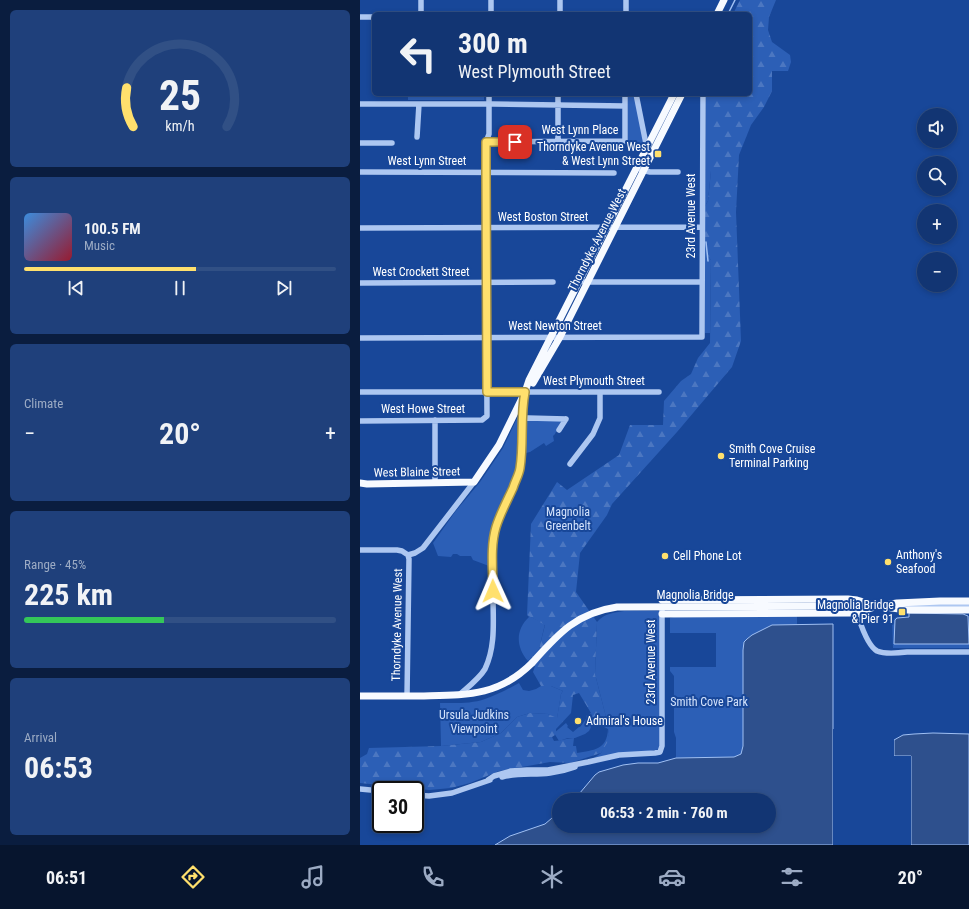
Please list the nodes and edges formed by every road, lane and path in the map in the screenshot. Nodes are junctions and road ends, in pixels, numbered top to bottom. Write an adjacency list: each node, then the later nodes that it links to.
1 (421, 0): 6 (street)
2 (491, 0): 7 (street)
3 (560, 0): 8 (street)
4 (626, 0): 9 (street)
5 (724, 0): 10 (main road)
6 (421, 12)
7 (491, 12)
8 (560, 12)
9 (626, 12)
10 (718, 12)
11 (372, 16): 12 (street)
12 (360, 17)
13 (489, 96): 22 (street)
14 (558, 96): 23 (street)
15 (625, 96): 24 (street)
16 (636, 96): 30 (street)
17 (673, 96): 30 (main road, Thorndyke Avenue West)
18 (681, 96): 30 (main road, Thorndyke Avenue West)
19 (703, 96): 37 (street, 23rd Avenue West)
20 (360, 104): 21 (street)
21 (419, 104): 22 (street); 25 (street)
22 (489, 104): 23 (street); 27 (street)
23 (558, 105): 24 (street); 28 (street)
24 (625, 106): 28 (street, West Lynn Place)
25 (417, 137)
26 (360, 142): 29 (street)
27 (486, 142): 28 (street, West Lynn Place); 35 (street)
28 (558, 142)
29 (392, 143)
30 (649, 151): 31 (main road, Thorndyke Avenue West); 32 (main road, Thorndyke Avenue West)
31 (636, 168): 32 (street); 40 (main road, Thorndyke Avenue West)
32 (644, 170): 34 (street); 41 (main road, Thorndyke Avenue West)
33 (360, 172): 35 (street, West Lynn Street)
34 (678, 172)
35 (486, 173): 36 (street, West Lynn Street); 39 (street)
36 (614, 173)
37 (702, 227): 41 (street, West Boston Street); 45 (street, 23rd Avenue West)
38 (360, 228): 39 (street, West Boston Street)
39 (486, 228): 40 (street, West Boston Street); 47 (street)
40 (606, 228): 41 (street, West Boston Street); 43 (main road, Thorndyke Avenue West)
41 (615, 228): 44 (main road, Thorndyke Avenue West)
42 (553, 282): 47 (street, West Crockett Street)
43 (579, 282): 44 (street); 48 (main road, Thorndyke Avenue West)
44 (588, 282): 45 (street); 49 (main road, Thorndyke Avenue West)
45 (702, 282): 50 (street, 23rd Avenue West)
46 (360, 283): 47 (street, West Crockett Street)
47 (486, 283): 52 (street)
48 (551, 337): 49 (street, West Newton Street); 52 (street, West Newton Street); 55 (main road, Thorndyke Avenue West)
49 (560, 337): 50 (street, West Newton Street); 55 (main road, Thorndyke Avenue West)
50 (702, 337)
51 (360, 338): 52 (street, West Newton Street)
52 (486, 338): 54 (street)
53 (360, 392): 54 (street, West Plymouth Street)
54 (487, 392): 55 (street, West Plymouth Street); 58 (street, West Howe Street)
55 (525, 392): 56 (street, West Plymouth Street); 59 (street); 64 (main road, Thorndyke Avenue West)
56 (600, 392): 57 (street, West Plymouth Street); 62 (street)
57 (660, 392)
58 (435, 420): 60 (street, West Howe Street); 63 (street)
59 (522, 420): 61 (street); 77 (street)
60 (360, 421)
61 (559, 430)
62 (570, 464)
63 (436, 482): 64 (main road, West Blaine Street); 65 (main road, West Blaine Street)
64 (474, 482): 67 (street, Thorndyke Avenue West)
65 (360, 483)
66 (360, 550): 67 (street)
67 (408, 555): 76 (street, Thorndyke Avenue West)
68 (662, 600): 70 (main road, bridge); 73 (street, 23rd Avenue West)
69 (969, 601): 70 (main road, Magnolia Bridge, bridge)
70 (878, 606): 72 (main road, Magnolia Bridge, bridge); 73 (main road, bridge); 77 (main road, Magnolia Bridge, bridge)
71 (969, 606): 74 (street)
72 (969, 610)
73 (662, 614): 80 (street, 23rd Avenue West)
74 (969, 652)
75 (360, 696): 76 (main road, Magnolia Bridge)
76 (407, 696): 77 (main road, Magnolia Bridge)
77 (459, 696)
78 (360, 789): 79 (street)
79 (372, 790)
80 (424, 796)

